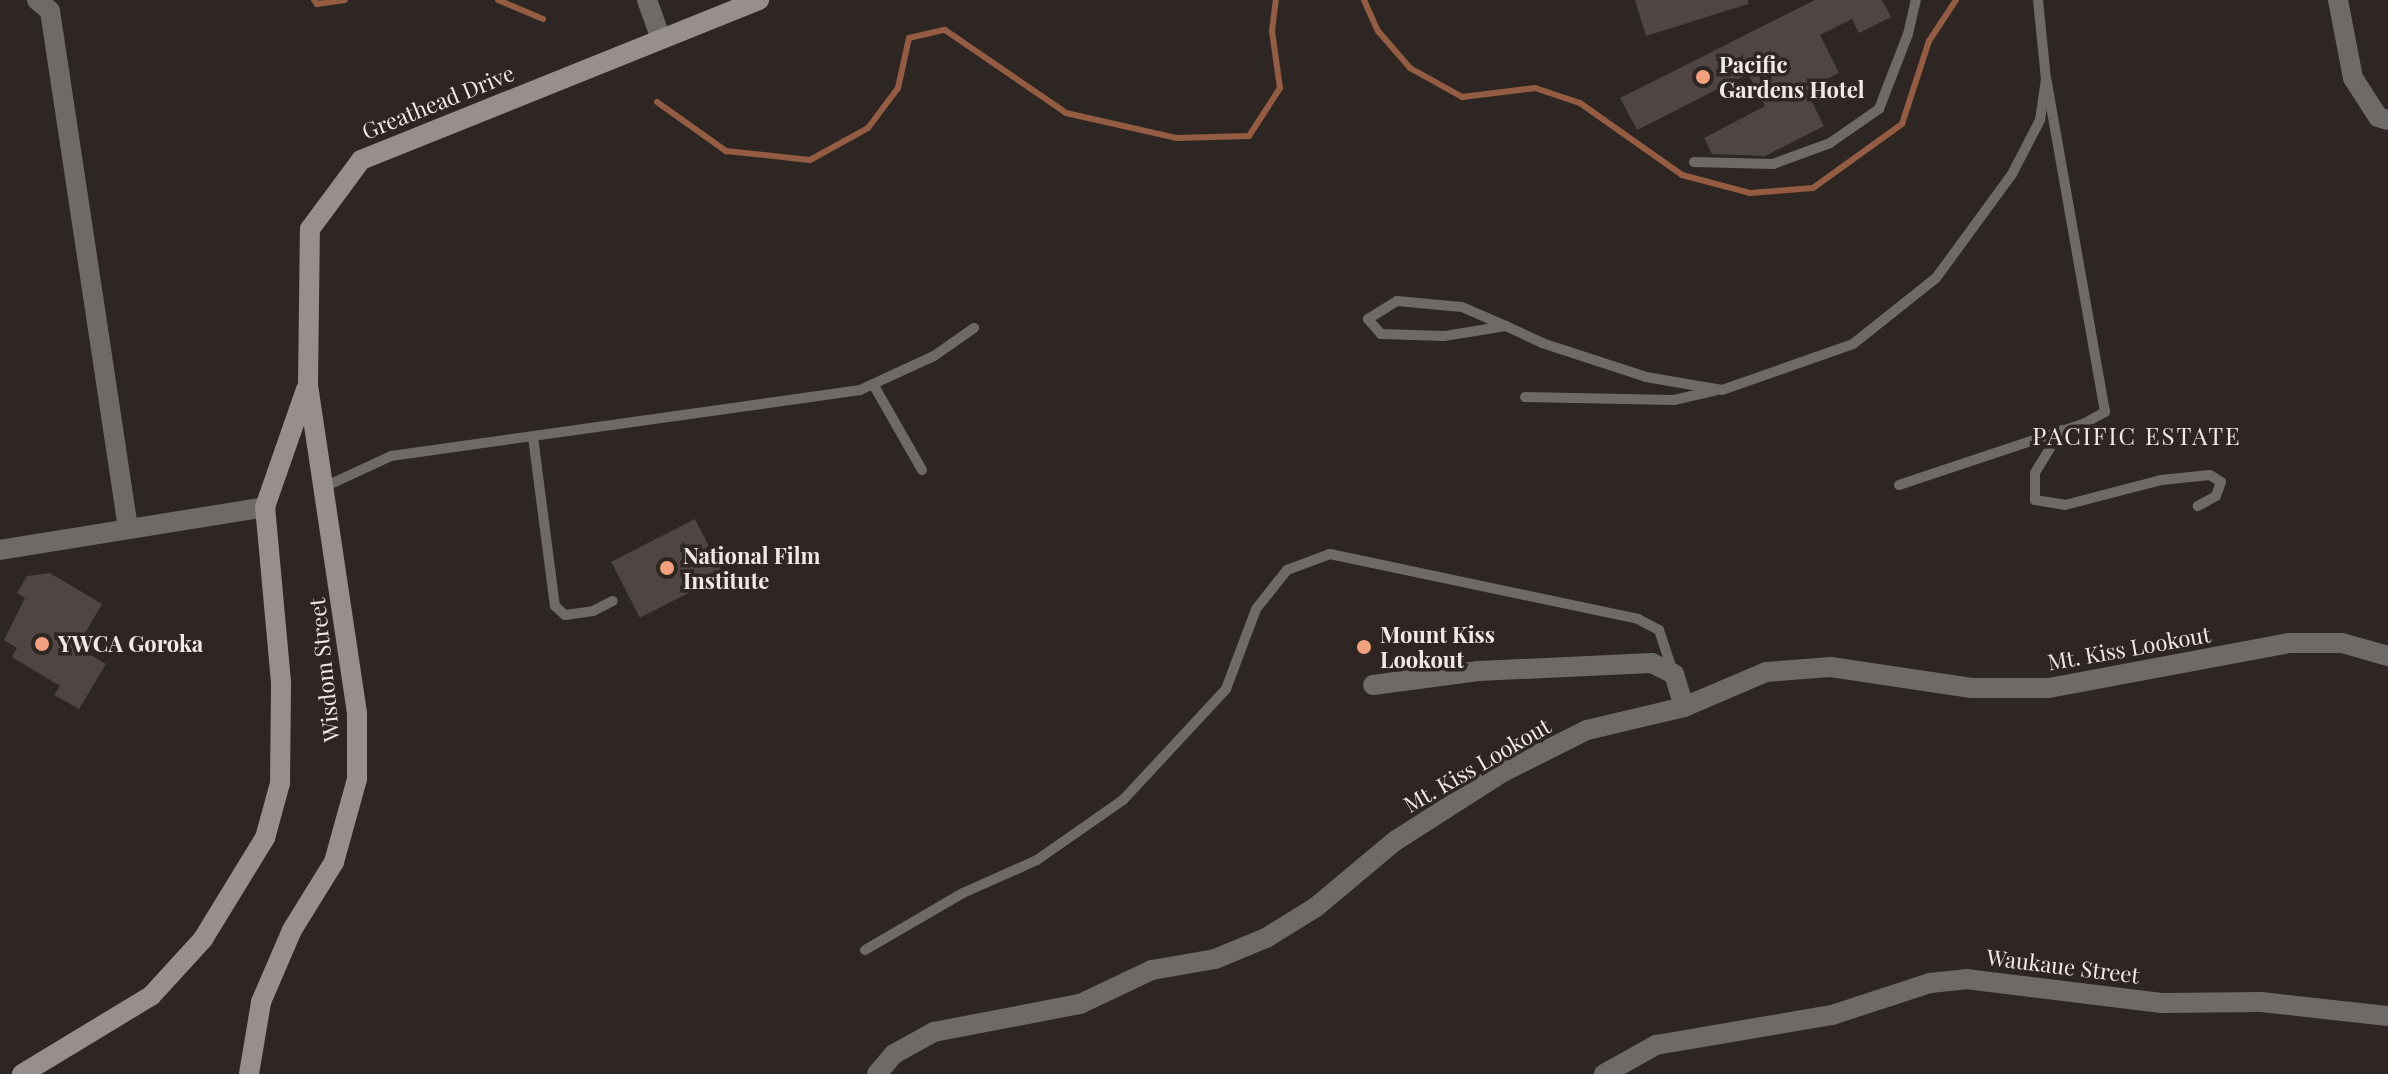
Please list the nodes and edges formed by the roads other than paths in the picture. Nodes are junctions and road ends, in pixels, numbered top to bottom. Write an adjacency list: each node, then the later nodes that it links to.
1 (37, 0): 24 (street)
2 (647, 0): 7 (street)
3 (759, 0): 7 (street, Greathead Drive)
4 (1916, 0): 10 (lane)
5 (2038, 0): 8 (lane)
6 (2338, 0): 9 (street)
7 (661, 39): 14 (street, Greathead Drive)
8 (2046, 79): 15 (lane); 17 (lane)
9 (2388, 120)
10 (1694, 162)
11 (1506, 326): 11 (lane); 15 (lane)
12 (974, 328): 13 (lane)
13 (873, 384): 18 (lane); 19 (lane)
14 (308, 385): 21 (street, Wisdom Street); 23 (street)
15 (1722, 390): 16 (lane)
16 (1525, 397)
17 (2061, 430): 20 (lane); 22 (lane)
18 (533, 437): 21 (lane); 26 (lane)
19 (922, 470)
20 (1899, 485)
21 (324, 487): 34 (street, Wisdom Street)
22 (2198, 506)
23 (265, 507): 24 (street); 33 (street)
24 (128, 528): 25 (street)
25 (0, 550)
26 (613, 601)
27 (2388, 656): 30 (street, Mt. Kiss Lookout)
28 (1674, 674): 29 (street); 30 (street); 31 (lane)
29 (1373, 685)
30 (1684, 707): 35 (street, Mt. Kiss Lookout)
31 (865, 950)
32 (2388, 1016): 36 (street, Waukaue Street)
33 (22, 1074)
34 (249, 1074)
35 (877, 1074)
36 (1604, 1074)

